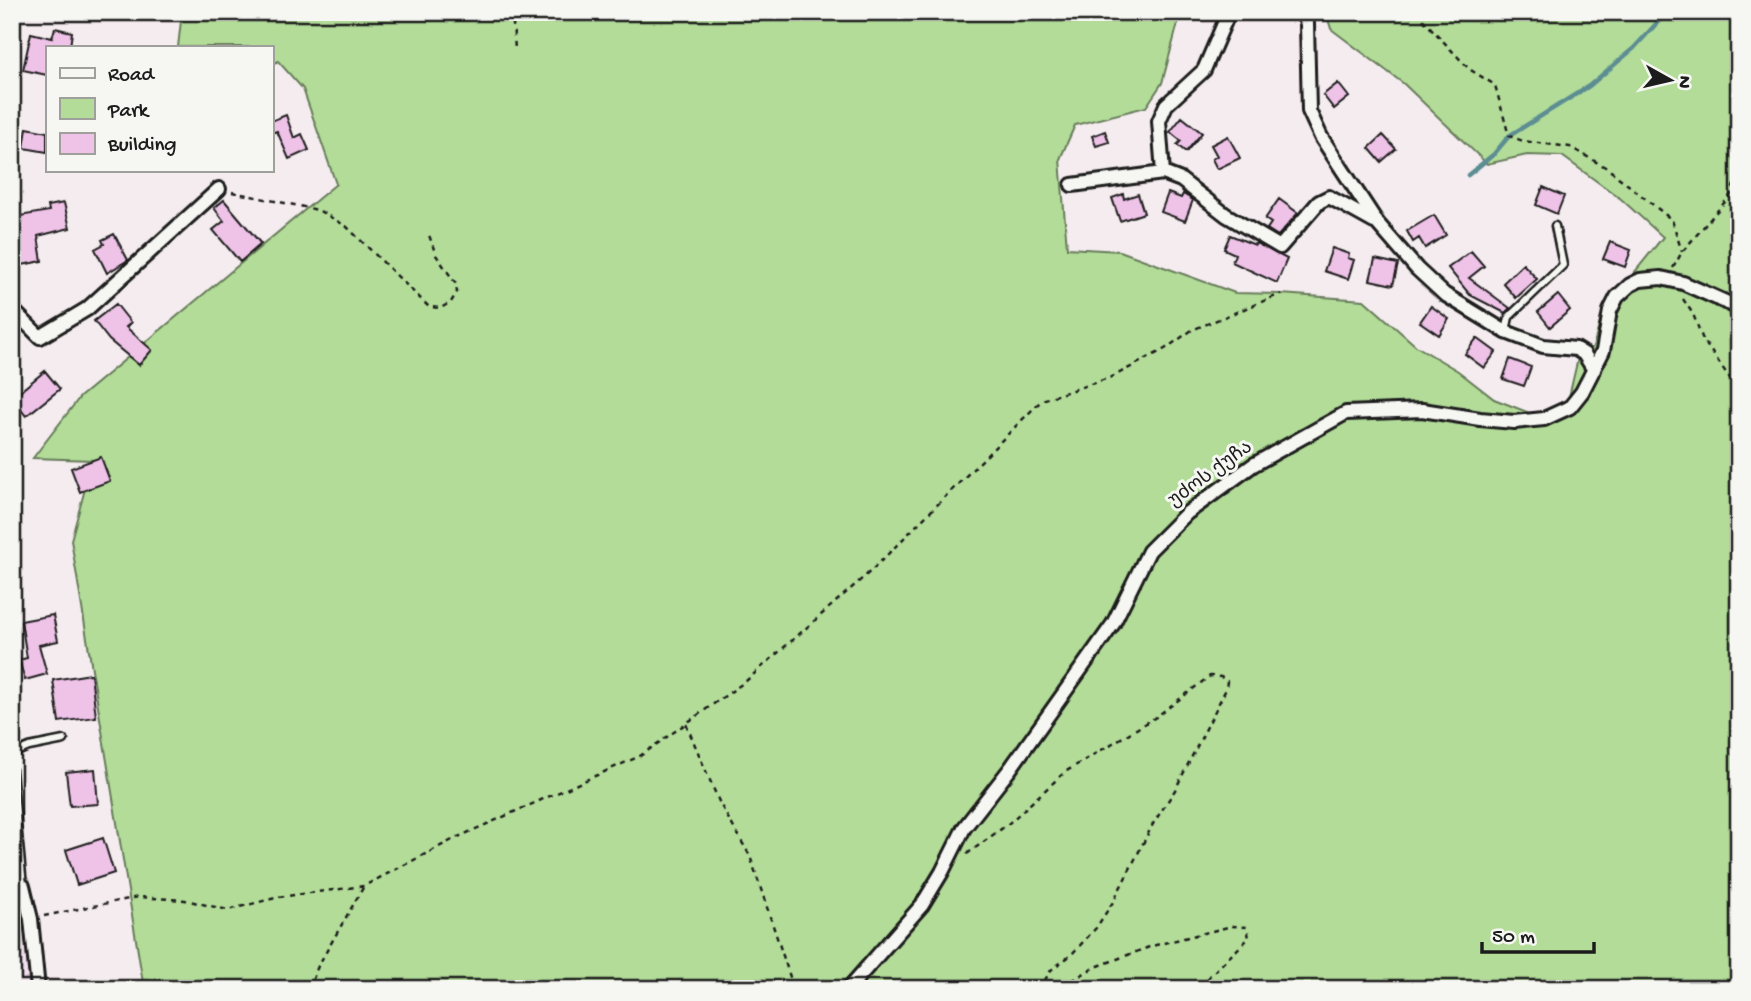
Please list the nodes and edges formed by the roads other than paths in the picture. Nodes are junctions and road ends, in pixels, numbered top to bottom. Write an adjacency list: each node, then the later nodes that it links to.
1 (1229, 12): 3 (street)
2 (1303, 12): 6 (street)
3 (1163, 173): 4 (street); 6 (street)
4 (1072, 185)
5 (219, 189): 9 (street)
6 (1378, 224): 10 (street)
7 (1555, 226): 10 (lane)
8 (1739, 308): 11 (street, უძოს ქუჩა)
9 (12, 309)
10 (1506, 332): 11 (street)
11 (1594, 370): 17 (street, უძოს ქუჩა)
12 (64, 740): 13 (lane)
13 (12, 757)
14 (12, 770): 15 (lane)
15 (17, 884): 16 (street)
16 (38, 989)
17 (848, 989)

